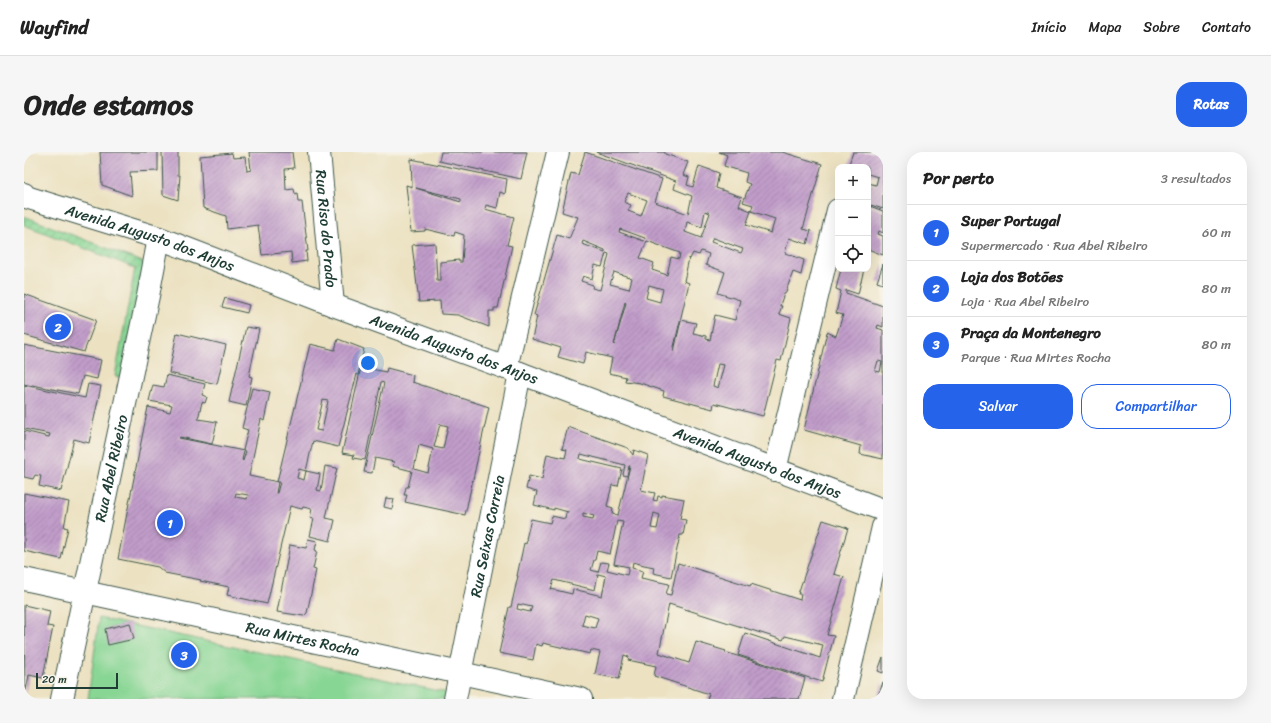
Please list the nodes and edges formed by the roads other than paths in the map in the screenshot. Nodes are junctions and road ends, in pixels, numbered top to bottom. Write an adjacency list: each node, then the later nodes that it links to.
1 (319, 152): 6 (street, Rua Riso do Prado)
2 (558, 152): 7 (street, Rua Seixas Correia)
3 (24, 194): 5 (street, Avenida Augusto dos Anjos)
4 (835, 223): 8 (street)
5 (159, 238): 6 (street, Avenida Augusto dos Anjos); 12 (street, Rua Abel Ribeiro)
6 (333, 305): 7 (street, Avenida Augusto dos Anjos)
7 (513, 370): 8 (street, Avenida Augusto dos Anjos); 13 (street, Rua Seixas Correia)
8 (776, 470): 9 (street, Avenida Augusto dos Anjos)
9 (883, 510)
10 (883, 527): 17 (street)
11 (24, 580): 12 (street, Rua Mirtes Rocha)
12 (84, 592): 13 (street, Rua Mirtes Rocha); 14 (street, Rua Abel Ribeiro)
13 (460, 674): 15 (street, Rua Seixas Correia); 16 (street, Rua Mirtes Rocha)
14 (62, 699)
15 (455, 699)
16 (580, 699)
17 (843, 699)

